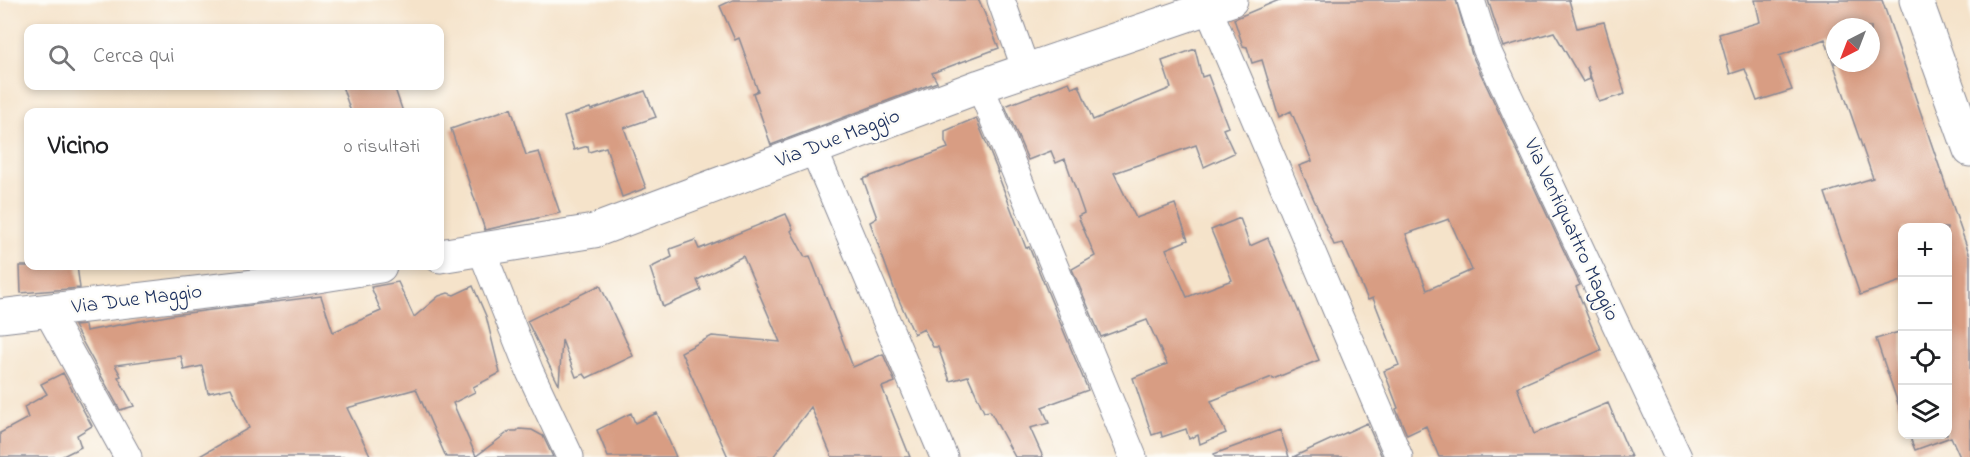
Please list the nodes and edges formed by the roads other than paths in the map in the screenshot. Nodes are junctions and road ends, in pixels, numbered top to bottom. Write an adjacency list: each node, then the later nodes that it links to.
1 (1001, 0): 5 (street)
2 (1471, 0): 19 (street, Via Ventiquattro Maggio)
3 (1916, 0): 8 (main road)
4 (1220, 4): 5 (main road, Via Due Maggio); 18 (street)
5 (1026, 70): 6 (main road, Via Due Maggio)
6 (980, 86): 7 (main road, Via Due Maggio); 17 (street)
7 (813, 148): 9 (main road, Via Due Maggio); 16 (street)
8 (1970, 150)
9 (481, 249): 10 (main road, Via Due Maggio); 15 (street)
10 (444, 255)
11 (355, 270): 12 (main road, Via Due Maggio)
12 (47, 311): 13 (main road, Via Due Maggio); 14 (street)
13 (0, 316)
14 (128, 457)
15 (570, 457)
16 (944, 457)
17 (1133, 457)
18 (1399, 457)
19 (1678, 457)

